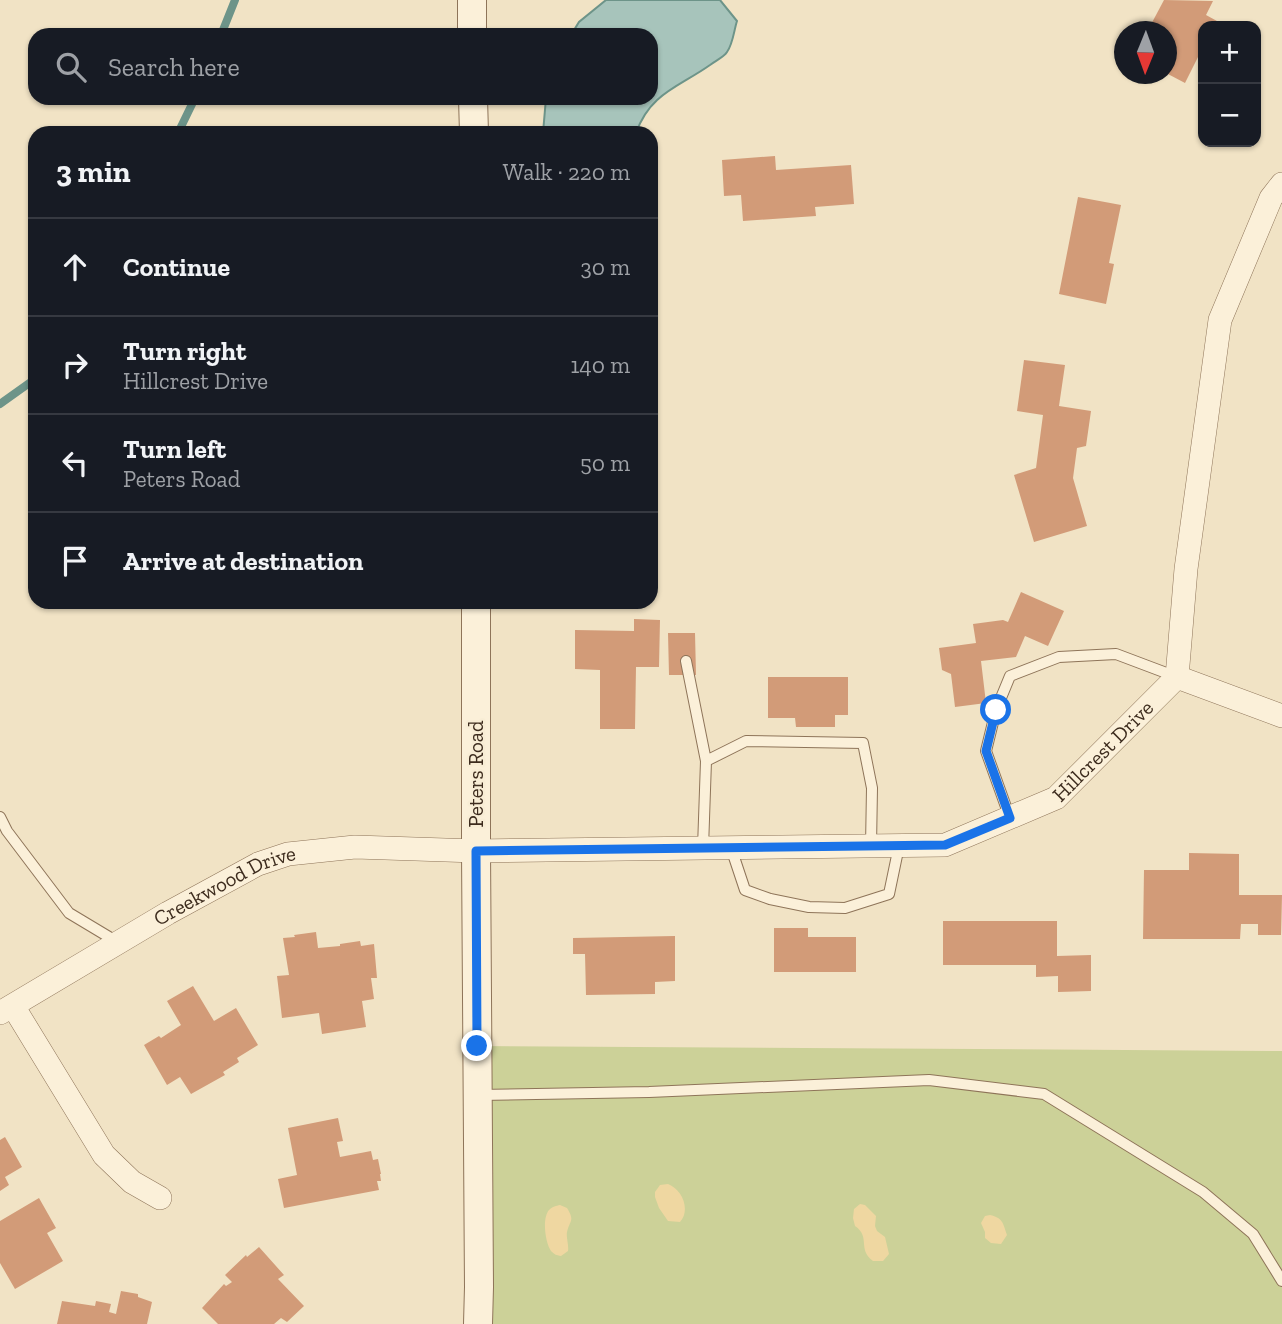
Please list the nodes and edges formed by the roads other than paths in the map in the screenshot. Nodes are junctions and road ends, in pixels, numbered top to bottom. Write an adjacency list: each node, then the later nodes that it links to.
1 (472, 0): 2 (street)
2 (472, 28)
3 (473, 105): 4 (street)
4 (474, 126)
5 (1282, 184): 8 (street)
6 (476, 609): 17 (street, Peters Road)
7 (685, 661): 10 (lane)
8 (1177, 677): 9 (street); 12 (street, Hillcrest Drive); 12 (lane)
9 (1282, 716)
10 (706, 761): 13 (lane); 15 (lane)
11 (0, 817): 18 (lane)
12 (1010, 818): 14 (street, Hillcrest Drive)
13 (871, 846): 14 (street, Hillcrest Drive); 16 (street, Hillcrest Drive)
14 (900, 846): 16 (lane)
15 (703, 848): 16 (street, Hillcrest Drive); 17 (street, Hillcrest Drive)
16 (731, 848)
17 (476, 851): 18 (street, Creekwood Drive); 20 (street, Peters Road)
18 (119, 943): 19 (street, Creekwood Drive)
19 (6, 1010): 21 (street)
20 (478, 1095): 22 (lane); 23 (street, Peters Road)
21 (160, 1198)
22 (1282, 1281)
23 (478, 1324)

